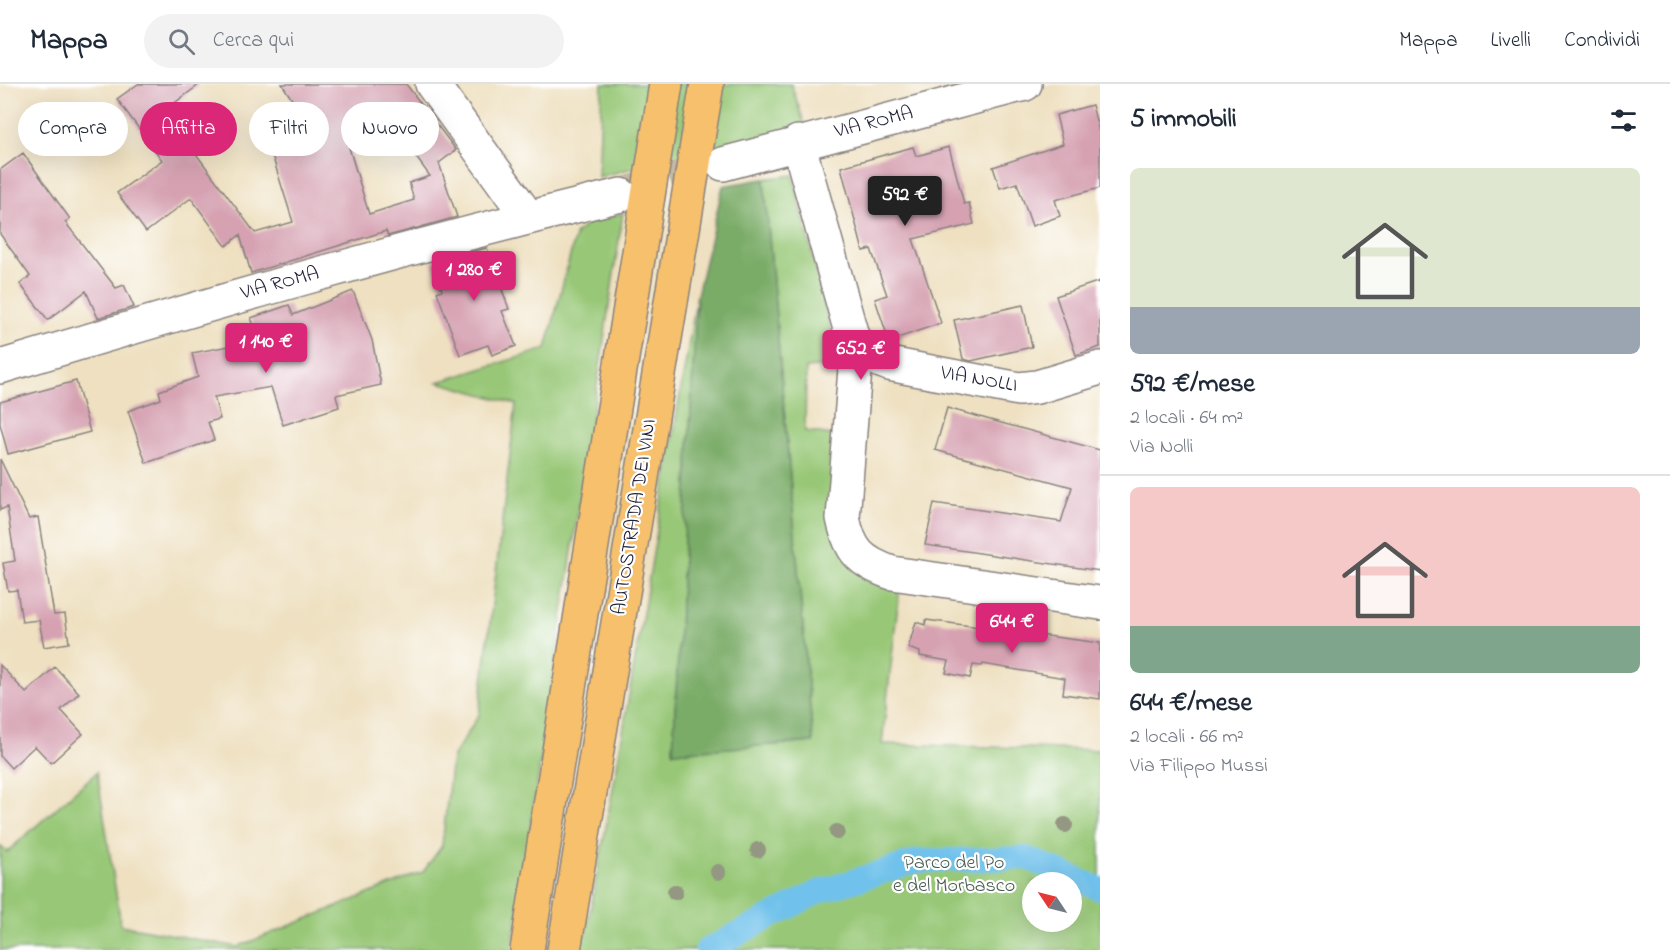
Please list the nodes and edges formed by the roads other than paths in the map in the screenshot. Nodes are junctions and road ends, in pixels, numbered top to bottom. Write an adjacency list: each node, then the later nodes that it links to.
1 (432, 84): 8 (street)
2 (666, 84): 13 (highway, AUTOSTRADA DEI VINI)
3 (707, 84): 14 (highway, AUTOSTRADA DEI VINI)
4 (1024, 84): 5 (street, VIA ROMA)
5 (798, 142): 6 (street, VIA ROMA); 9 (street)
6 (723, 164)
7 (621, 195): 8 (street, VIA ROMA)
8 (528, 217): 10 (street, VIA ROMA)
9 (859, 349): 11 (street, VIA NOLLI); 12 (street)
10 (0, 367)
11 (1100, 368)
12 (1100, 603)
13 (527, 950)
14 (564, 950)

